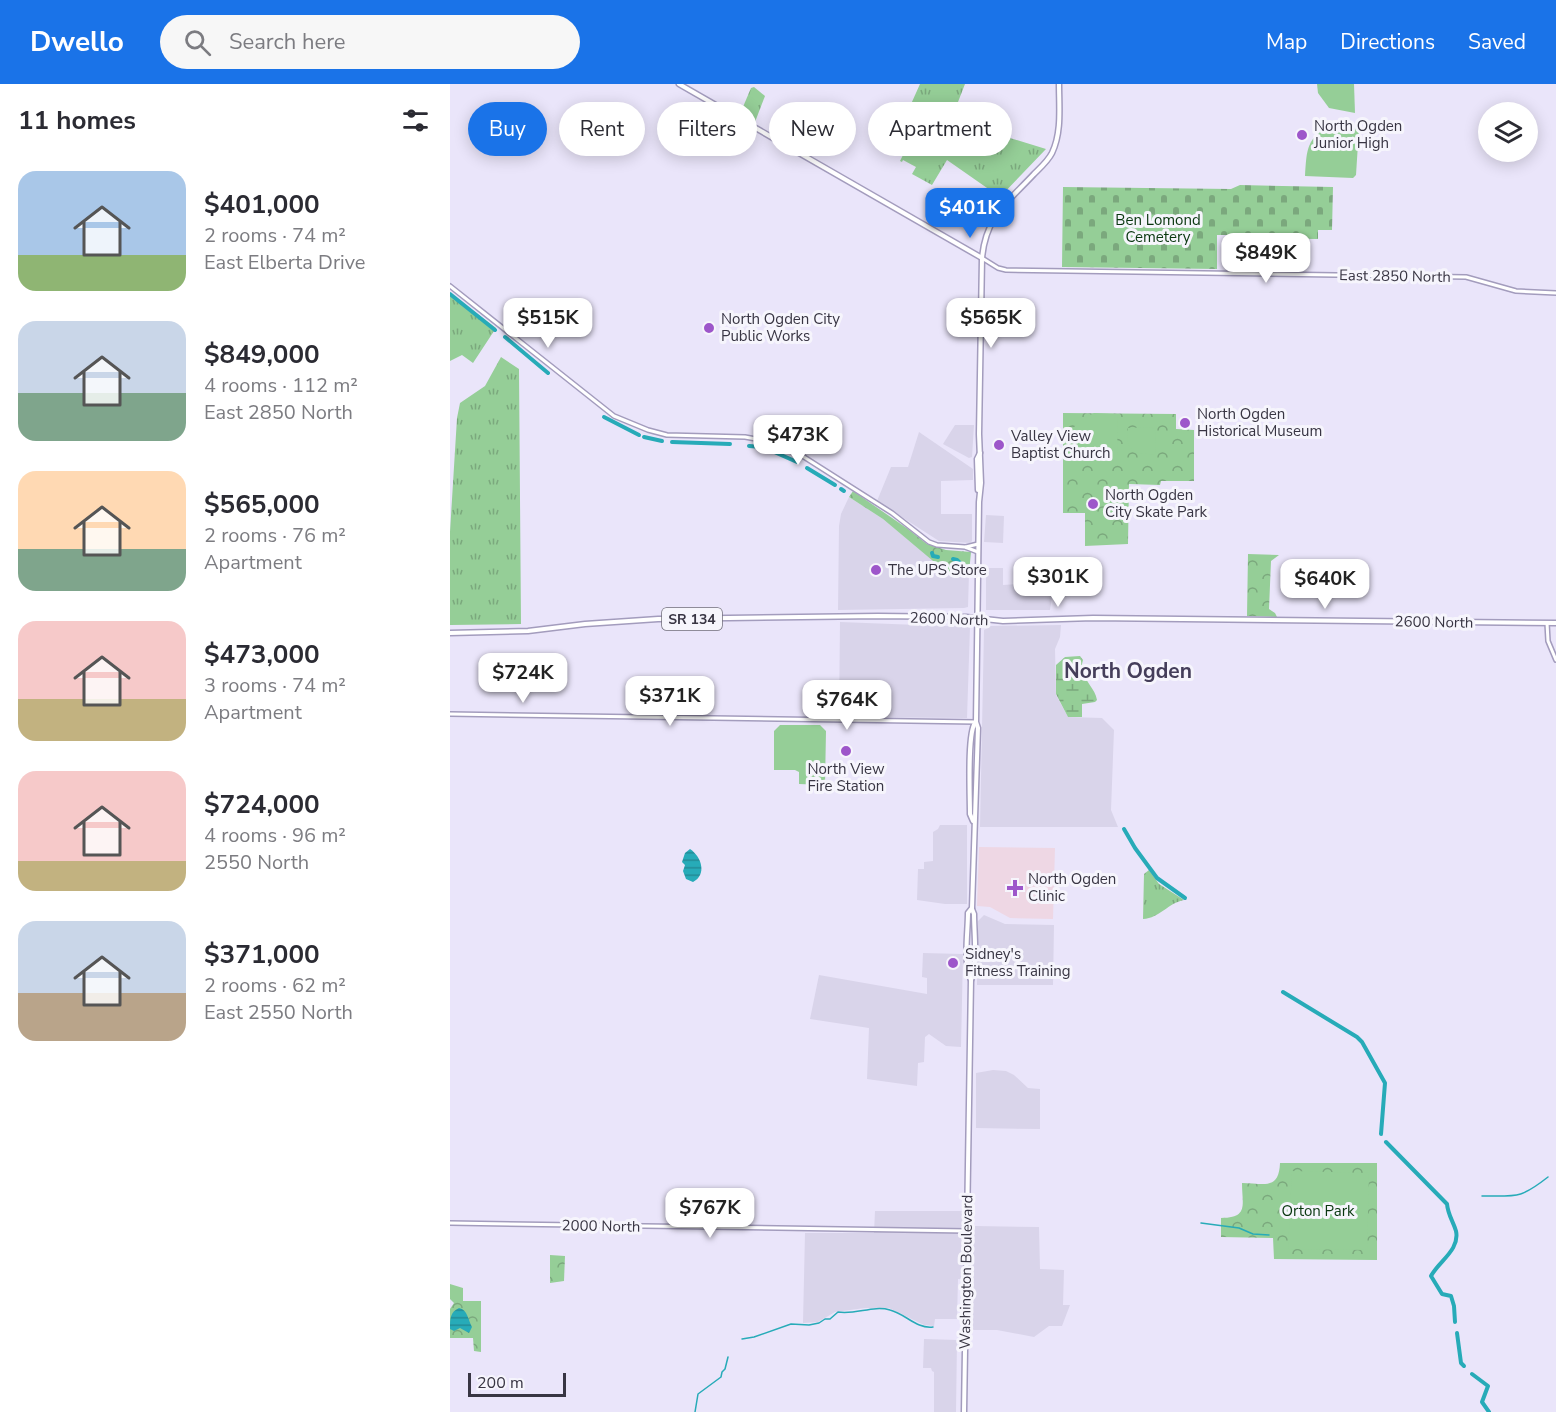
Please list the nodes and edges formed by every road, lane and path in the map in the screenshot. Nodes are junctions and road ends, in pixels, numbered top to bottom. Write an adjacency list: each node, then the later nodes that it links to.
1 (679, 84): 3 (main road)
2 (1059, 84): 3 (main road)
3 (982, 258): 5 (street, East 2850 North); 6 (main road)
4 (450, 286): 7 (street)
5 (1556, 293)
6 (978, 544): 7 (street); 8 (main road)
7 (964, 548): 8 (street)
8 (978, 552): 9 (main road)
9 (977, 618): 10 (main road, 2600 North); 12 (main road, 2600 North / SR 134); 15 (main road)
10 (1547, 623): 11 (main road, 2600 North); 13 (street)
11 (1556, 623)
12 (450, 633)
13 (1556, 660)
14 (450, 714): 15 (street)
15 (976, 722): 16 (main road); 16 (main road)
16 (973, 822): 18 (main road, Washington Boulevard)
17 (450, 1223): 18 (street, 2000 North)
18 (967, 1231): 19 (main road, Washington Boulevard)
19 (964, 1412)

